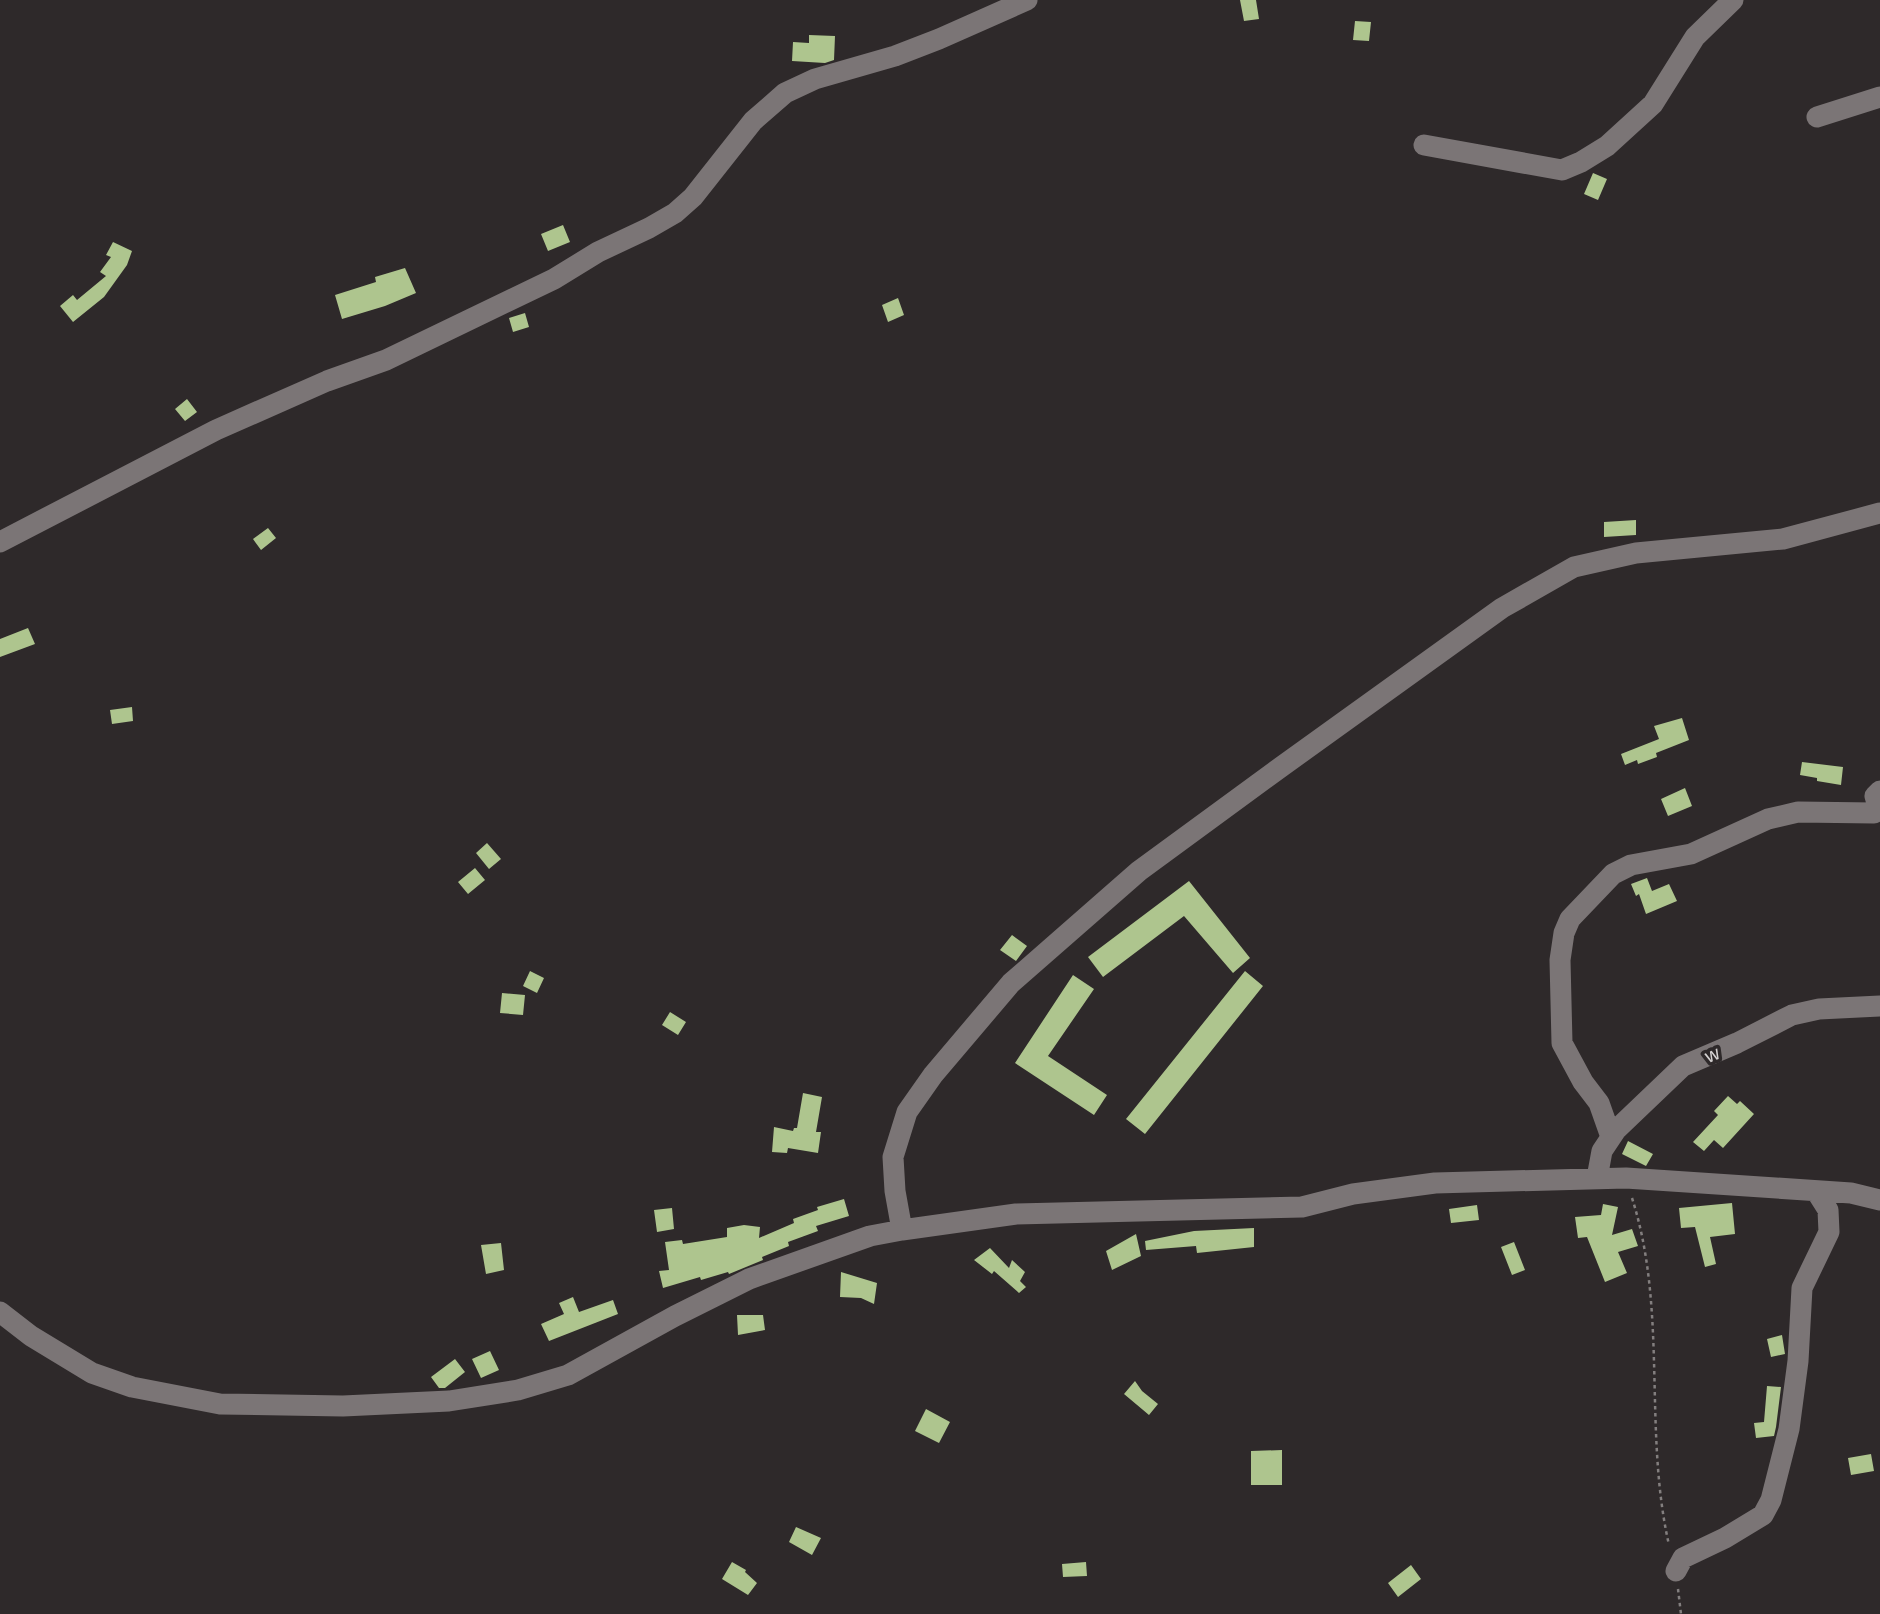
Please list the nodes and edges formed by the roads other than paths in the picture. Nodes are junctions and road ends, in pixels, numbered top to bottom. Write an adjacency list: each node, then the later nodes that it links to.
1 (1027, 0): 7 (street)
2 (1733, 0): 5 (street)
3 (1880, 97): 4 (street)
4 (1817, 117)
5 (1424, 145)
6 (1880, 513): 14 (street)
7 (0, 542)
8 (1880, 791): 10 (street)
9 (1880, 1006): 10 (street, w)
10 (1611, 1137): 11 (street, w)
11 (1597, 1178): 12 (street); 14 (street)
12 (1816, 1191): 13 (street); 16 (street)
13 (1880, 1200)
14 (902, 1230): 15 (street)
15 (0, 1312)
16 (1676, 1571)

